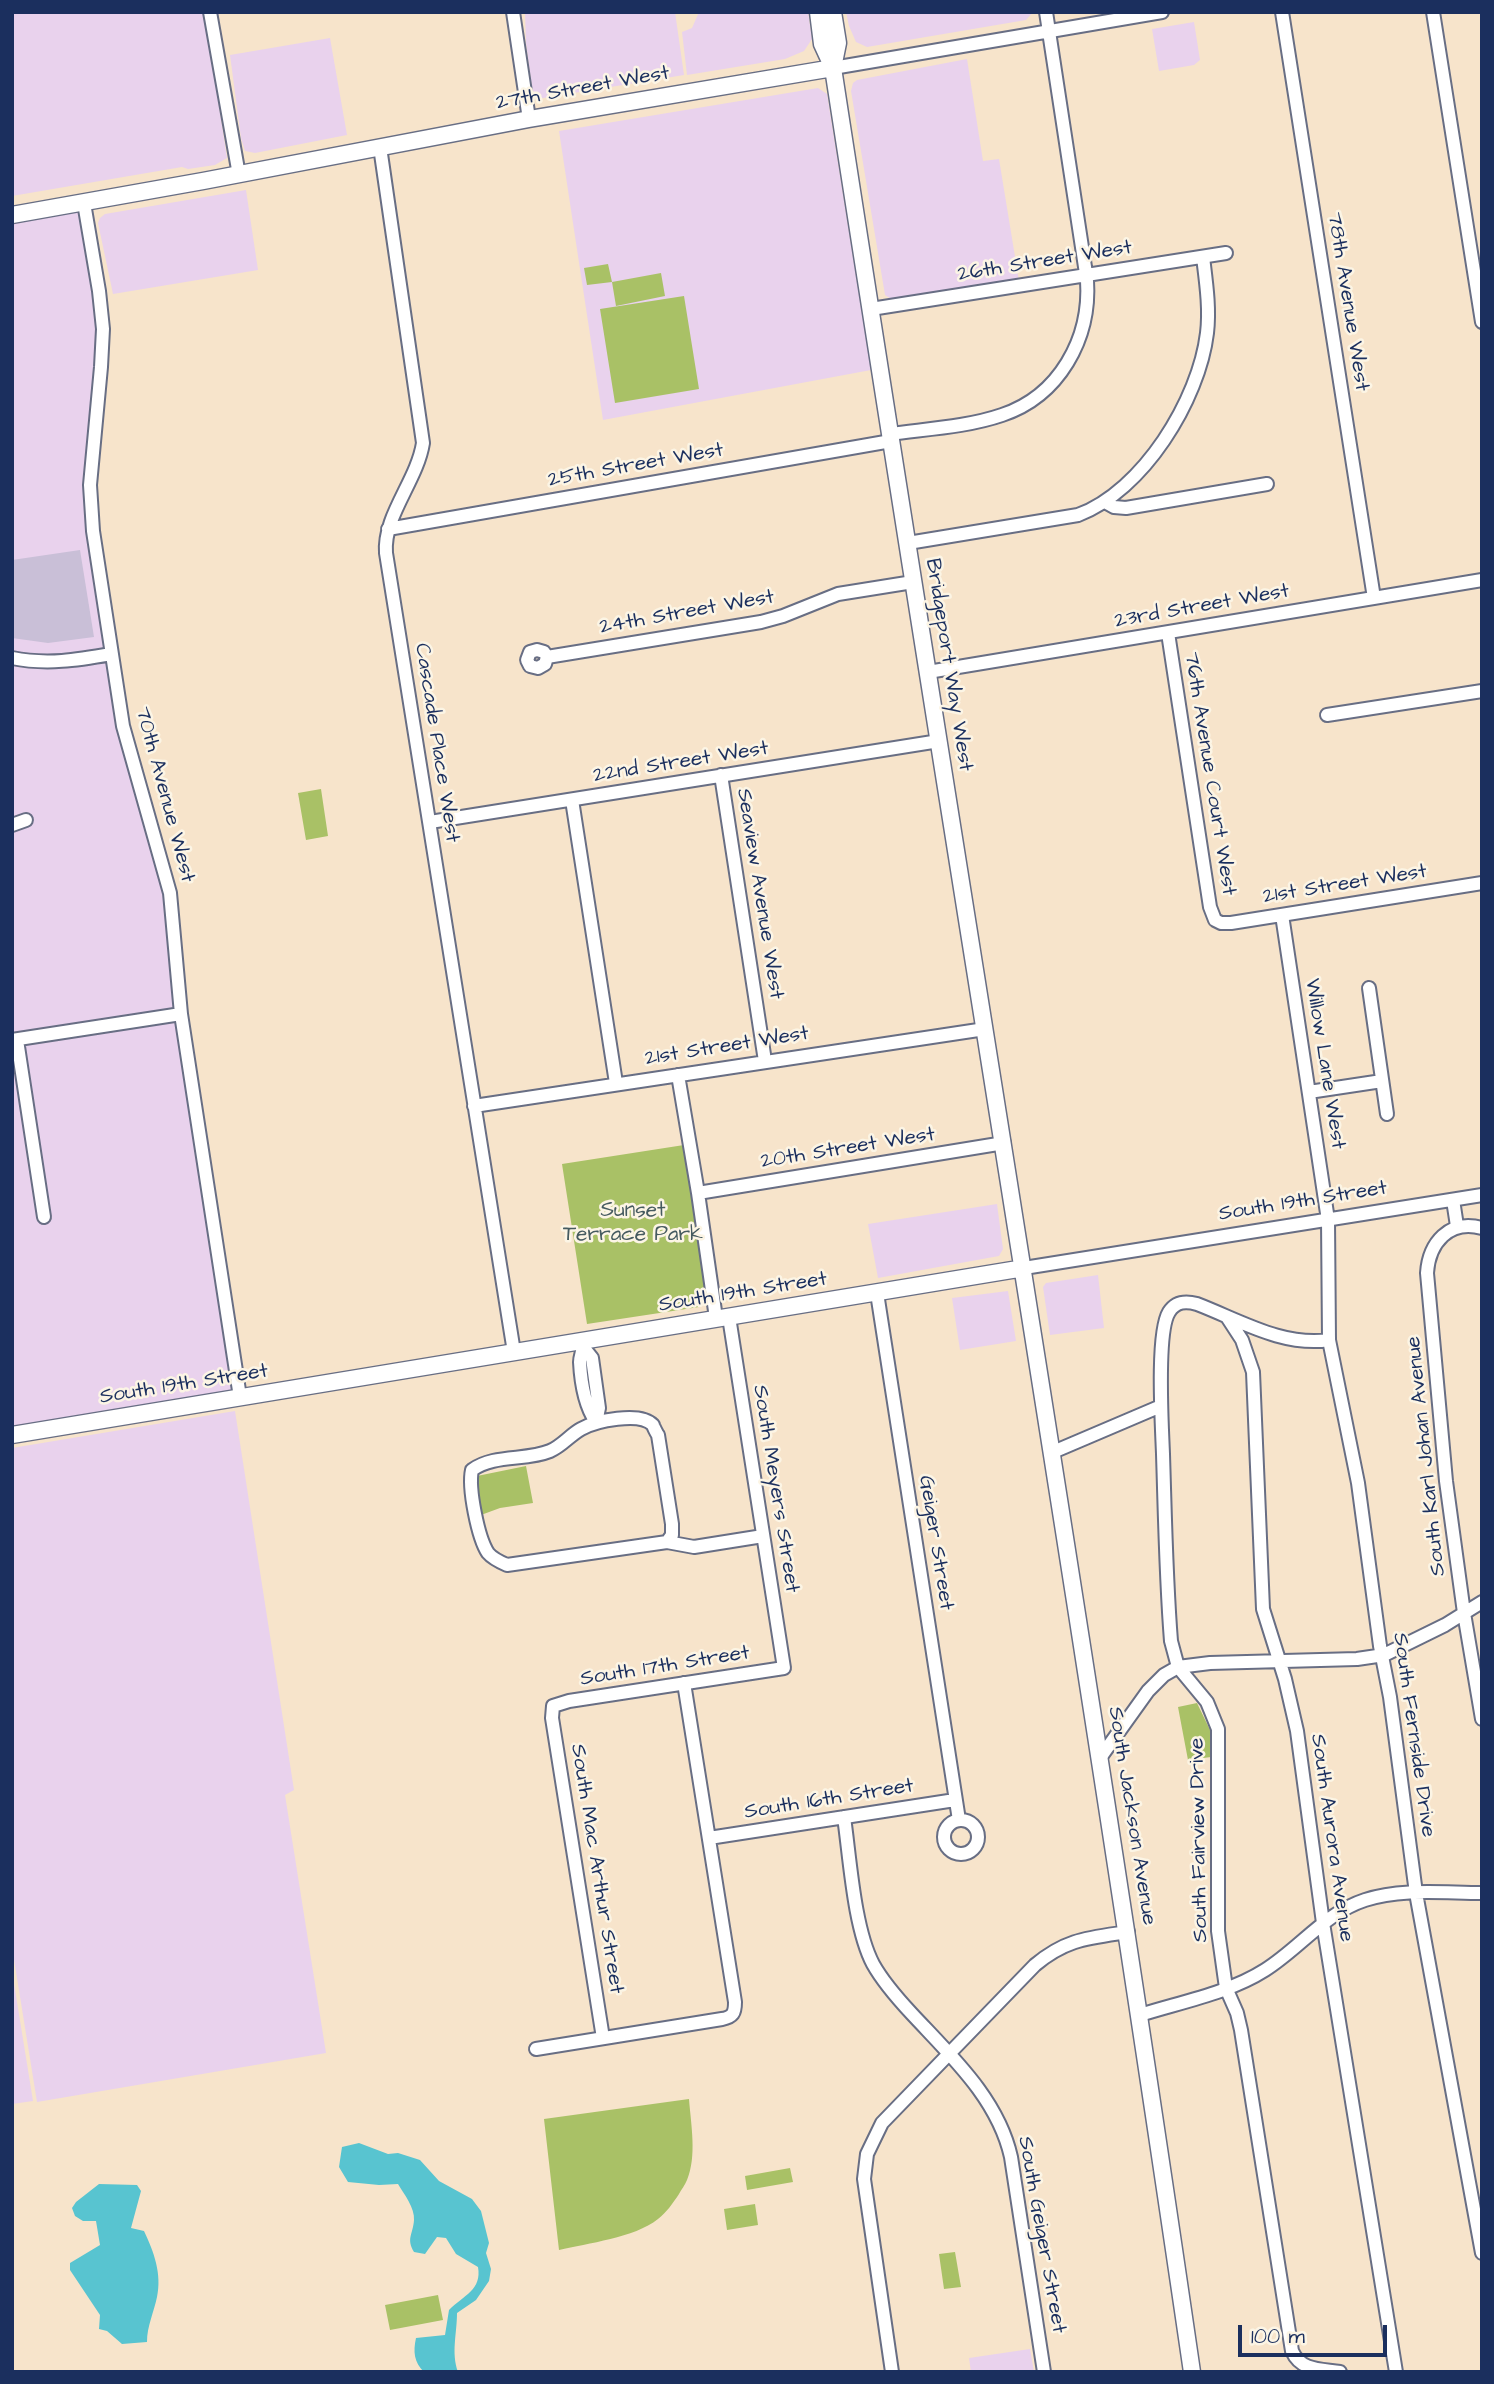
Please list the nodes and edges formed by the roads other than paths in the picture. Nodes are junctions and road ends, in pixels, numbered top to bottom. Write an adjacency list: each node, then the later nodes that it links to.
1 (211, 12): 13 (street)
2 (513, 12): 11 (street)
3 (818, 12): 10 (main road, Bridgeport Way West)
4 (833, 12): 10 (main road, Bridgeport Way West)
5 (1046, 12): 9 (street, 25th Street West)
6 (1162, 12): 9 (street, 27th Street West)
7 (1282, 12): 29 (street, 78th Avenue West)
8 (1433, 12): 18 (street)
9 (1050, 32): 10 (street, 27th Street West); 19 (street, 25th Street West)
10 (833, 68): 11 (main road, 27th Street West); 20 (main road, Bridgeport Way West)
11 (529, 119): 12 (main road, 27th Street West)
12 (380, 147): 13 (main road, 27th Street West); 25 (street, Cascade Place West)
13 (239, 175): 14 (main road, 27th Street West)
14 (83, 203): 15 (main road, 27th Street West); 31 (street, 70th Avenue West)
15 (12, 215)
16 (1226, 253): 17 (street, 26th Street West)
17 (1203, 257): 19 (street, 26th Street West); 24 (street)
18 (1478, 272): 21 (street)
19 (1086, 275): 20 (street, 26th Street West); 22 (street, 25th Street West)
20 (871, 309): 22 (main road, Bridgeport Way West)
21 (1482, 322)
22 (891, 437): 25 (street, 25th Street West); 26 (main road, Bridgeport Way West)
23 (1267, 484): 24 (street)
24 (1105, 502): 26 (street)
25 (388, 529): 41 (street, Cascade Place West)
26 (908, 543): 28 (main road, Bridgeport Way West)
27 (1482, 580): 29 (street, 23rd Street West)
28 (913, 582): 32 (street, 24th Street West); 34 (main road, Bridgeport Way West)
29 (1374, 598): 30 (street, 23rd Street West)
30 (1168, 633): 34 (street, 23rd Street West); 45 (street, 76th Avenue Court West)
31 (112, 654): 33 (street); 47 (street, 70th Avenue West)
32 (547, 657)
33 (12, 658)
34 (928, 672): 37 (main road, Bridgeport Way West)
35 (1482, 691): 36 (street)
36 (1327, 715)
37 (939, 741): 38 (street, 22nd Street West); 48 (main road, Bridgeport Way West)
38 (721, 775): 39 (street, 22nd Street West); 50 (street, Seaview Avenue West)
39 (572, 800): 41 (street, 22nd Street West); 53 (street)
40 (26, 820): 42 (street)
41 (430, 822): 55 (street, Cascade Place West)
42 (12, 825)
43 (1482, 883): 44 (street, 21st Street West)
44 (1282, 915): 45 (street, 21st Street West); 54 (street, Willow Lane West)
45 (1215, 920)
46 (1369, 988): 52 (street)
47 (181, 1014): 49 (street); 72 (street, 70th Avenue West)
48 (985, 1029): 50 (street, 21st Street West); 57 (main road, Bridgeport Way West)
49 (15, 1040): 61 (street)
50 (765, 1061): 51 (street, 21st Street West)
51 (678, 1075): 53 (street, 21st Street West); 58 (street)
52 (1382, 1081): 54 (street); 56 (street)
53 (616, 1083): 55 (street, 21st Street West)
54 (1309, 1092): 62 (street, Willow Lane West)
55 (474, 1107): 71 (street, Cascade Place West)
56 (1387, 1114)
57 (1004, 1143): 58 (street, 20th Street West); 65 (main road, Bridgeport Way West)
58 (698, 1193): 68 (street)
59 (1482, 1195): 60 (street, South 19th Street)
60 (1452, 1200): 62 (street, South 19th Street); 63 (street)
61 (44, 1217)
62 (1328, 1220): 65 (street, South 19th Street); 69 (street, South Fernside Drive)
63 (1457, 1226): 64 (street); 80 (street, South Karl Johan Avenue)
64 (1482, 1228)
65 (1024, 1268): 66 (main road, South 19th Street); 76 (main road, South Jackson Avenue)
66 (877, 1293): 68 (main road, South 19th Street); 89 (street, Geiger Street)
67 (1226, 1316): 69 (street); 73 (street, South Fairview Drive); 82 (street, South Aurora Avenue)
68 (723, 1318): 70 (main road, South 19th Street); 77 (street, South Meyers Street)
69 (1329, 1340): 81 (street, South Fernside Drive)
70 (583, 1344): 71 (main road, South 19th Street); 74 (street)
71 (514, 1352): 72 (main road, South 19th Street)
72 (240, 1397): 75 (main road, South 19th Street)
73 (1161, 1406): 76 (street); 83 (street, South Fairview Drive)
74 (596, 1422): 78 (street); 78 (street)
75 (12, 1435)
76 (1053, 1452): 88 (main road, South Jackson Avenue)
77 (763, 1536): 78 (street); 84 (street, South Meyers Street)
78 (667, 1542)
79 (1482, 1602): 80 (street)
80 (1464, 1613): 81 (street); 87 (street, South Karl Johan Avenue)
81 (1381, 1655): 82 (street); 93 (street, South Fernside Drive)
82 (1279, 1660): 83 (street); 95 (street, South Aurora Avenue)
83 (1178, 1667): 88 (street); 97 (street, South Fairview Drive)
84 (784, 1668): 85 (street, South 17th Street)
85 (684, 1683): 86 (street, South 17th Street); 92 (street)
86 (553, 1706): 99 (street, South Mac Arthur Street)
87 (1482, 1719)
88 (1100, 1758): 96 (main road, South Jackson Avenue)
89 (956, 1800): 90 (street, South 16th Street); 91 (street, Geiger Street)
90 (844, 1817): 92 (street, South 16th Street); 101 (street, South Geiger Street)
91 (959, 1820)
92 (709, 1838): 99 (street)
93 (1416, 1893): 94 (street); 95 (street); 102 (street, South Fernside Drive)
94 (1482, 1893)
95 (1323, 1923): 97 (street); 107 (street, South Aurora Avenue)
96 (1128, 1932): 98 (main road, South Jackson Avenue); 101 (street)
97 (1226, 1988): 98 (street); 106 (street, South Fairview Drive)
98 (1140, 2015): 105 (main road, South Jackson Avenue)
99 (603, 2038): 100 (street)
100 (536, 2049)
101 (948, 2053): 103 (street); 104 (street, South Geiger Street)
102 (1482, 2253)
103 (892, 2372)
104 (1044, 2372)
105 (1192, 2372)
106 (1340, 2372)
107 (1396, 2372)

